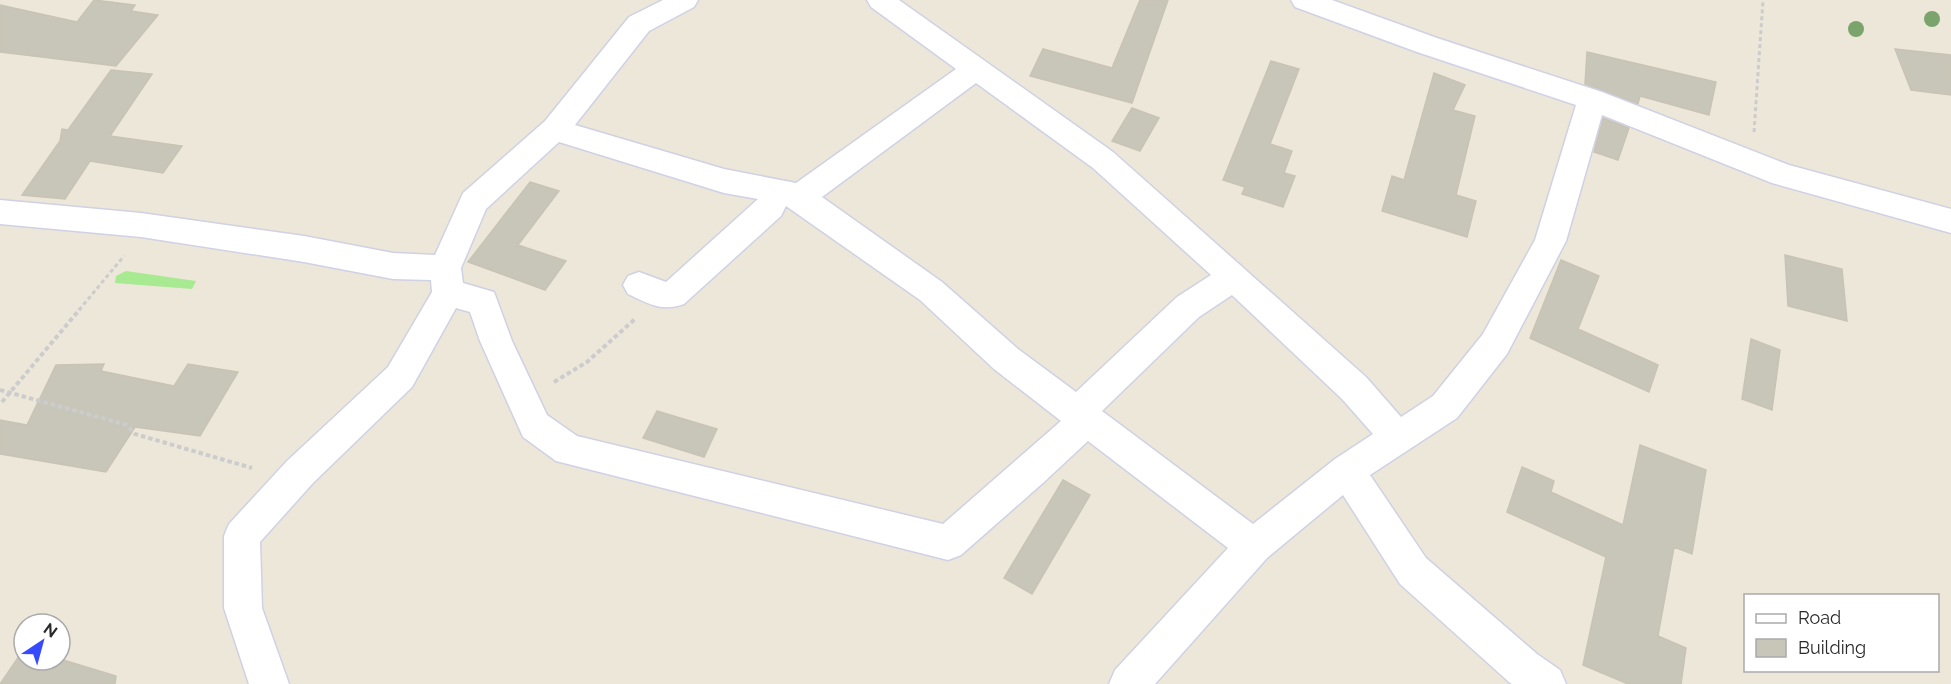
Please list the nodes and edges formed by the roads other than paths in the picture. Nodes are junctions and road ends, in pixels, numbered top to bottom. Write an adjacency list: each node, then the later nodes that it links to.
1 (685, 0): 7 (street)
2 (880, 0): 5 (street)
3 (1304, 0): 4 (street)
4 (1376, 12): 6 (street)
5 (975, 69): 8 (street); 11 (street)
6 (1592, 99): 10 (street); 15 (street)
7 (555, 129): 8 (street); 12 (street)
8 (788, 195): 13 (street); 14 (street)
9 (0, 212): 12 (street)
10 (1951, 221)
11 (1234, 277): 14 (street); 15 (street)
12 (447, 280): 14 (street); 18 (street)
13 (650, 290)
14 (1083, 415): 17 (street)
15 (1397, 437): 16 (street)
16 (1347, 470): 17 (street); 20 (street)
17 (1254, 546): 19 (street)
18 (269, 684)
19 (1129, 684)
20 (1546, 684)

